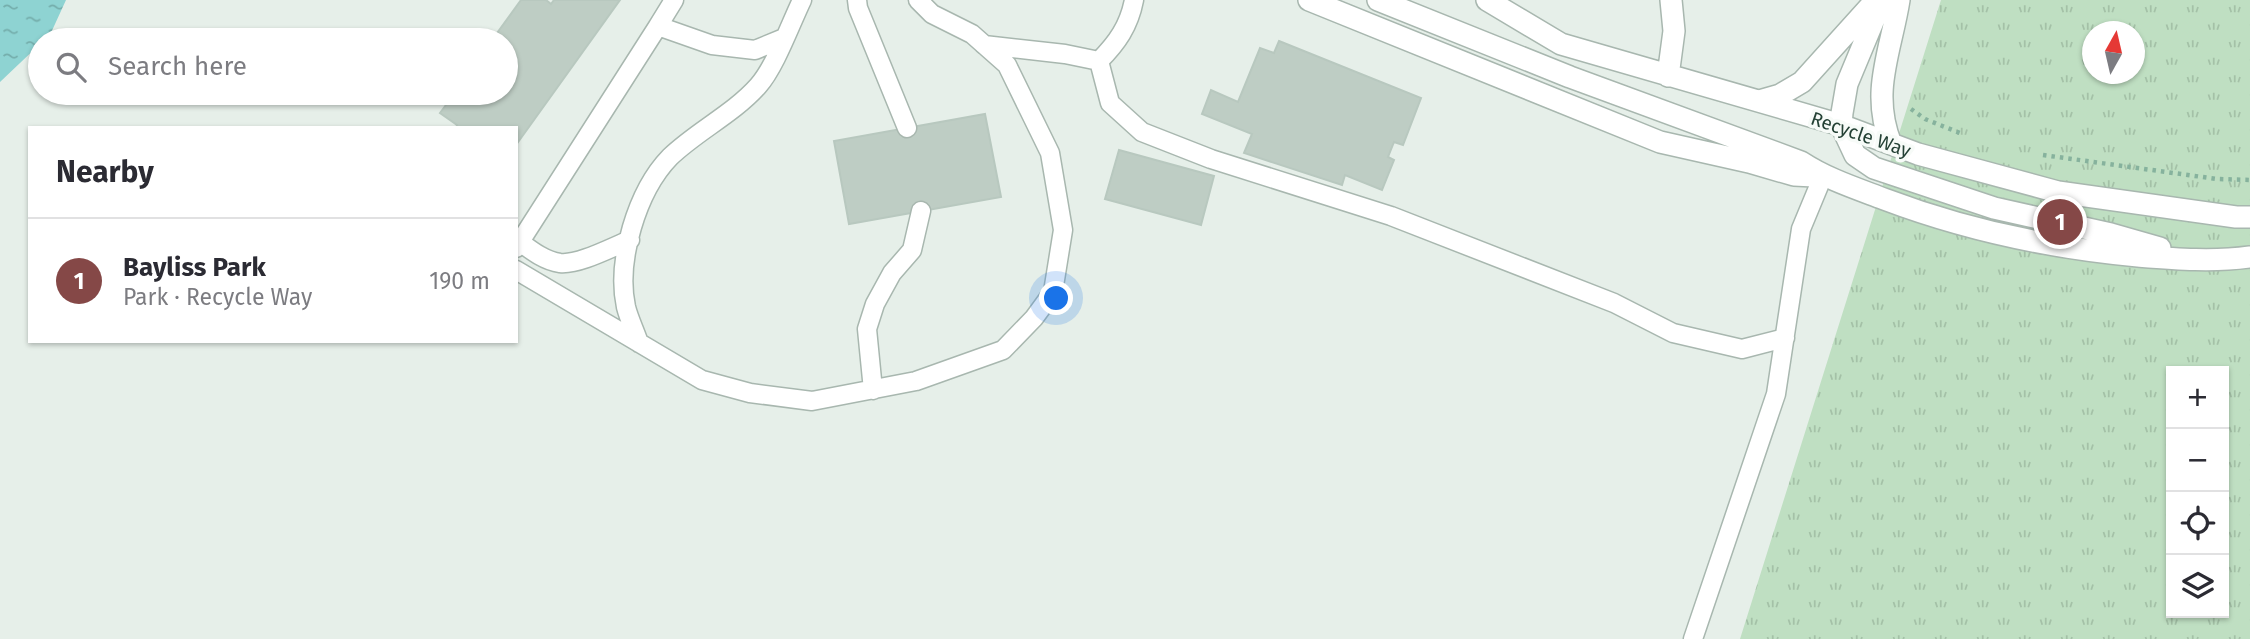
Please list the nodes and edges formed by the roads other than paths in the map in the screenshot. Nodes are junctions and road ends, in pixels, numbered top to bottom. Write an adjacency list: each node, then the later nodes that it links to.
1 (674, 0): 14 (lane)
2 (802, 0): 15 (lane)
3 (857, 0): 21 (lane)
4 (918, 0): 16 (lane)
5 (1134, 0): 17 (lane)
6 (1309, 0): 23 (street)
7 (1378, 0): 23 (street)
8 (1487, 0): 13 (street, Recycle Way)
9 (1671, 0): 18 (street)
10 (1875, 0): 19 (street)
11 (1882, 0): 20 (street)
12 (1899, 0): 22 (street)
13 (1503, 6): 18 (street, Recycle Way)
14 (657, 26): 15 (lane); 27 (lane)
15 (784, 38): 26 (lane)
16 (984, 45): 17 (lane); 33 (lane)
17 (1099, 61): 31 (lane)
18 (1668, 76): 19 (street, Recycle Way)
19 (1759, 101): 20 (street, Recycle Way)
20 (1841, 125): 22 (street, Recycle Way); 29 (street)
21 (907, 128)
22 (1891, 144): 25 (street, Recycle Way)
23 (1823, 176): 29 (street); 31 (lane)
24 (921, 211): 33 (lane)
25 (2250, 216)
26 (630, 240): 27 (lane); 32 (lane)
27 (518, 245)
28 (2250, 257): 29 (street)
29 (2202, 261)
30 (518, 271): 32 (lane)
31 (1785, 338): 34 (lane)
32 (639, 343): 33 (lane)
33 (873, 390)
34 (1693, 639)

